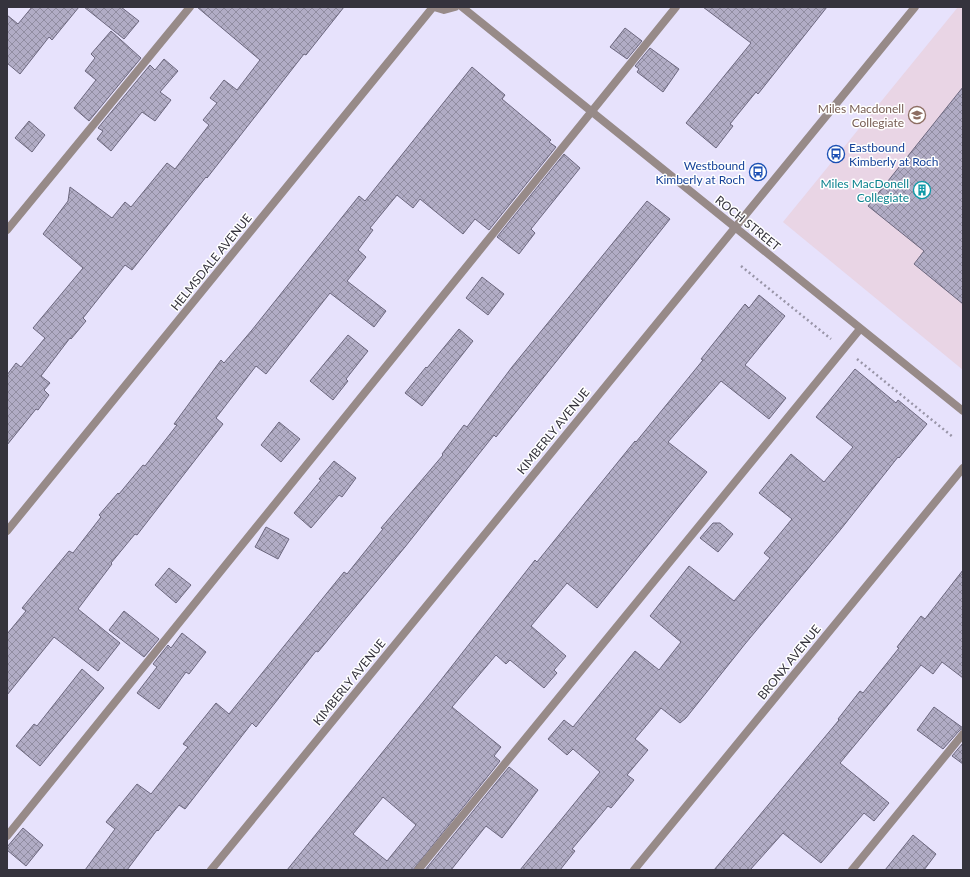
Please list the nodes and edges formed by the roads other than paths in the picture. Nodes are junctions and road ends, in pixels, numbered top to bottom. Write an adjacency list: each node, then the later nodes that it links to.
1 (190, 7): 9 (street)
2 (434, 7): 3 (street); 13 (street, HELMSDALE AVENUE)
3 (455, 7)
4 (462, 7): 7 (street, ROCH STREET)
5 (676, 7): 7 (street)
6 (915, 7): 8 (street, KIMBERLY AVENUE)
7 (591, 112): 8 (street, ROCH STREET); 15 (street)
8 (734, 227): 10 (street, ROCH STREET); 16 (street, KIMBERLY AVENUE)
9 (7, 230)
10 (860, 329): 11 (street, ROCH STREET); 17 (street)
11 (963, 411)
12 (963, 468): 18 (street, BRONX AVENUE)
13 (7, 531)
14 (963, 734): 19 (street)
15 (7, 836)
16 (211, 870)
17 (418, 870)
18 (634, 870)
19 (852, 870)

